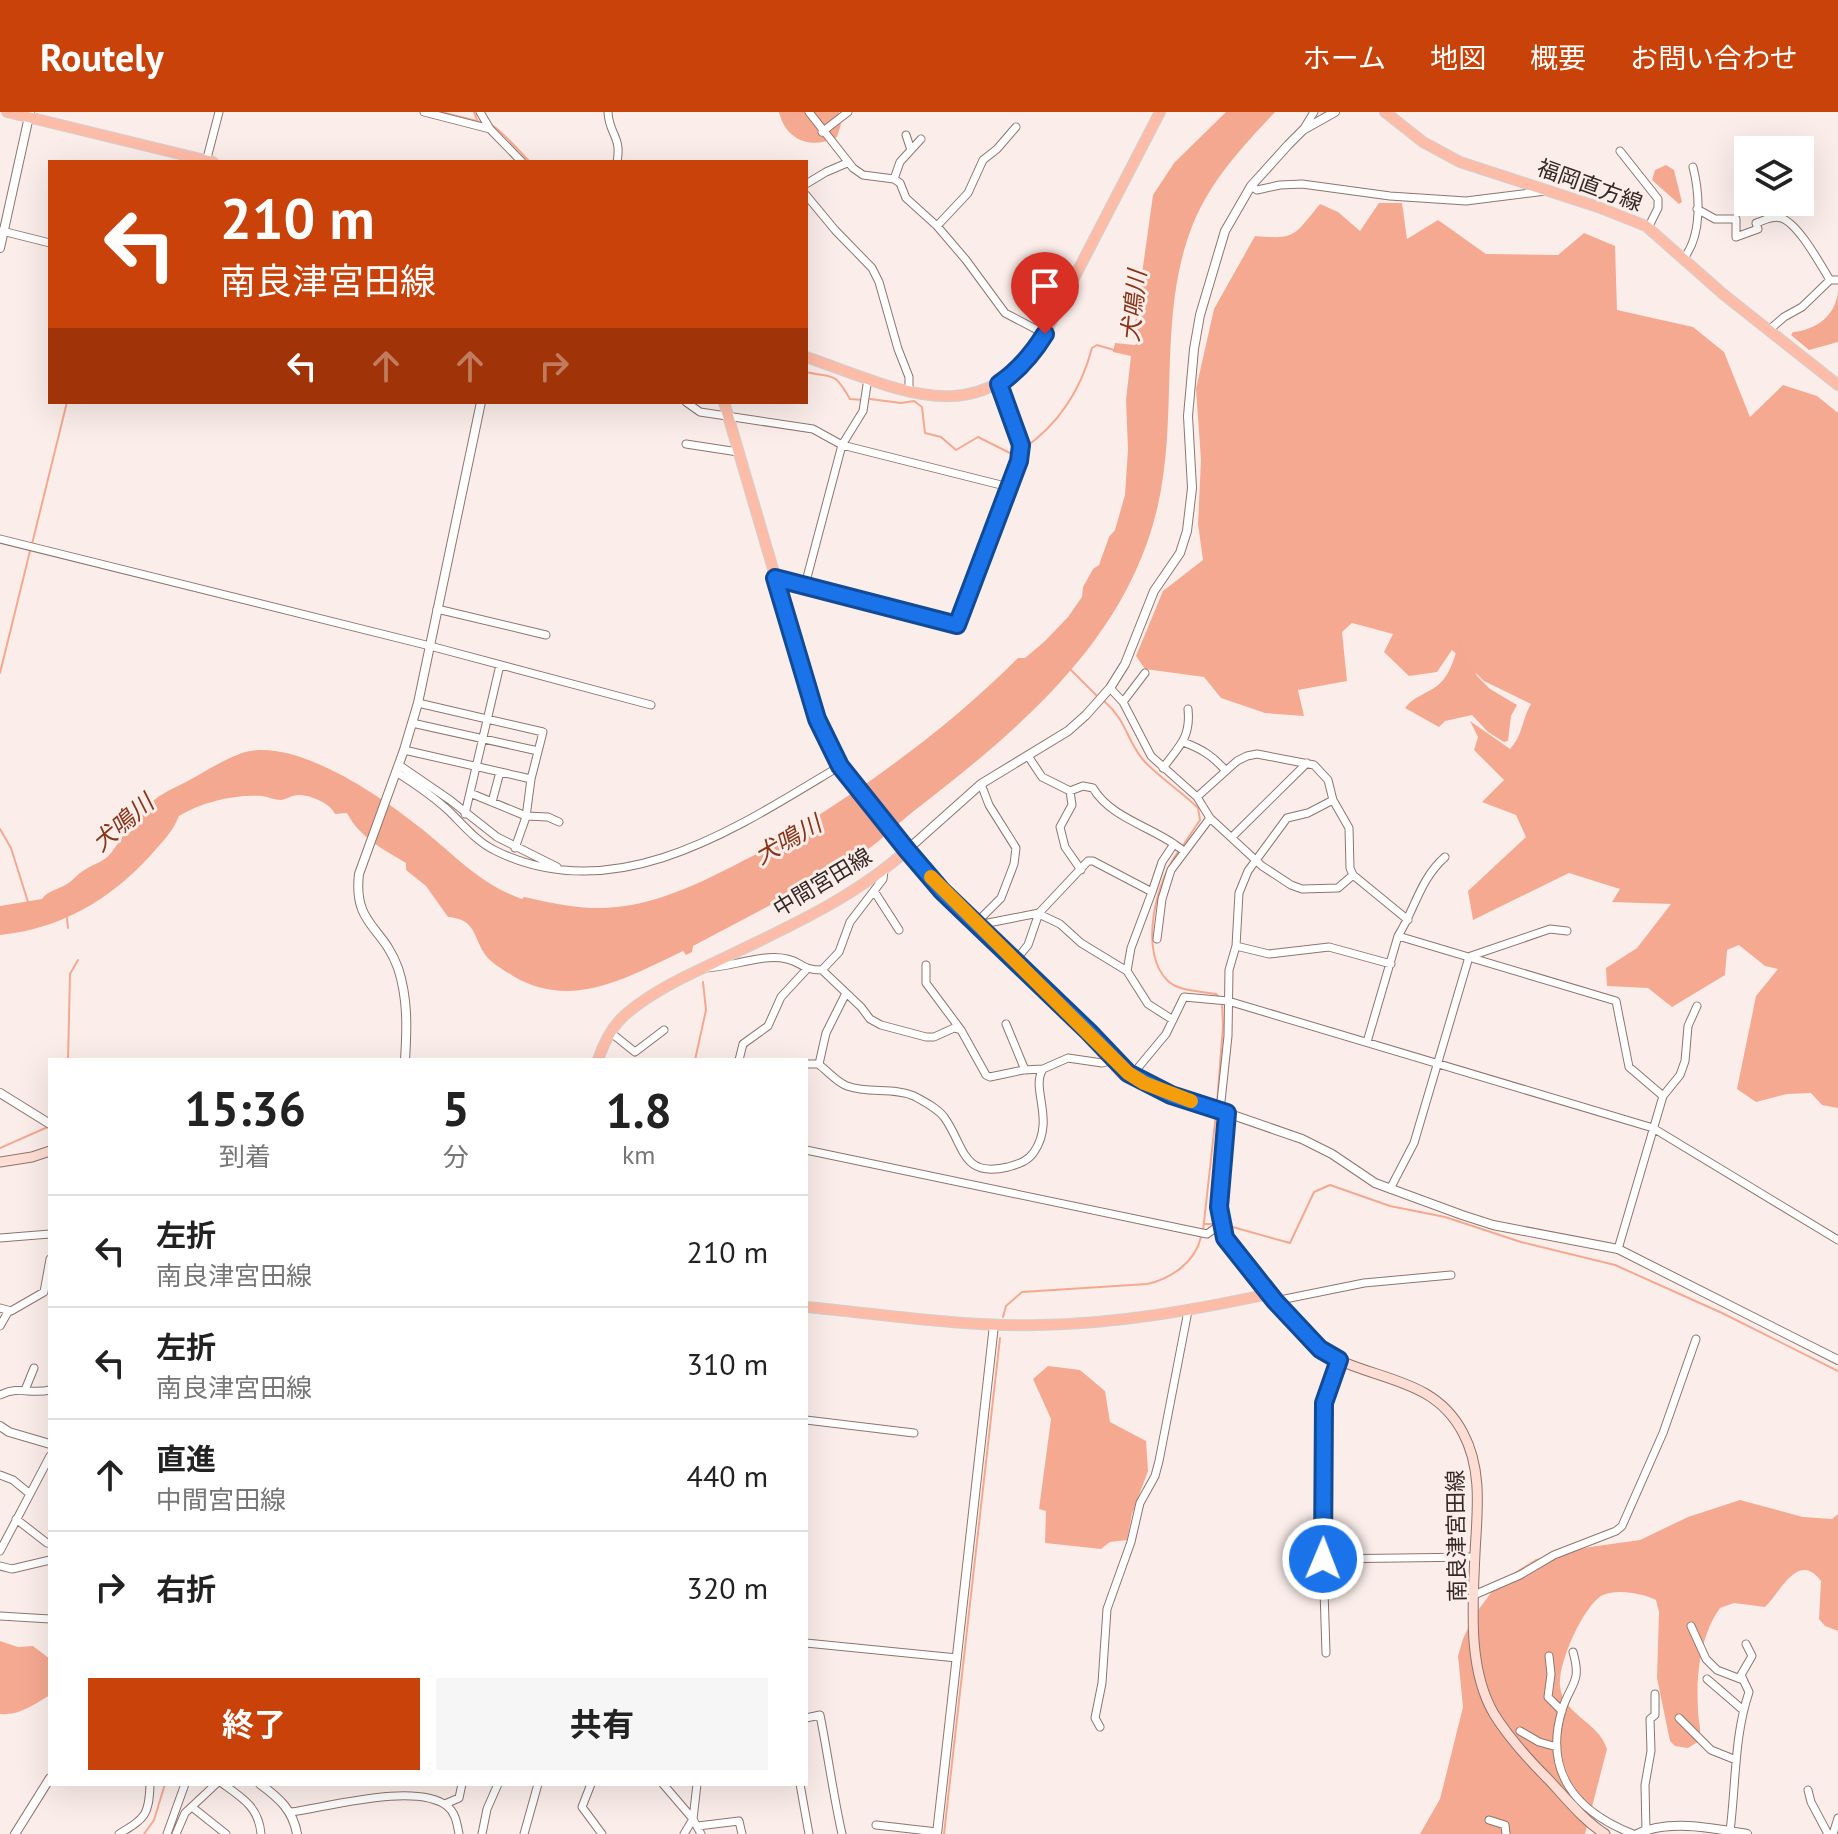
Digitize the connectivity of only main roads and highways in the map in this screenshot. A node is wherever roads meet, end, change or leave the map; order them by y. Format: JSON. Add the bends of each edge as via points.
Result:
{"nodes":[{"id":1,"x":7,"y":112,"type":"edge"},
{"id":2,"x":1160,"y":112,"type":"edge"},
{"id":3,"x":1385,"y":112,"type":"edge"},
{"id":4,"x":30,"y":114,"type":"edge"},
{"id":5,"x":202,"y":160,"type":"edge"},
{"id":6,"x":808,"y":358,"type":"edge"},
{"id":7,"x":1838,"y":385,"type":"edge"},
{"id":8,"x":725,"y":404,"type":"edge"},
{"id":9,"x":905,"y":846,"type":"junction"},
{"id":10,"x":599,"y":1058,"type":"edge"},
{"id":11,"x":48,"y":1152,"type":"edge"},
{"id":12,"x":0,"y":1162,"type":"edge"},
{"id":13,"x":1272,"y":1297,"type":"junction"},
{"id":14,"x":808,"y":1307,"type":"edge"},
{"id":15,"x":1605,"y":1834,"type":"edge"}],
"edges":[{"from":1,"to":4,"type":"main road"},
{"from":2,"to":6,"type":"main road","via":[[1045,334],[1015,373],[976,393],[933,397]]},
{"from":3,"to":7,"type":"main road","name":"福岡直方線","via":[[1443,154],[1648,228]]},
{"from":4,"to":5,"type":"main road"},
{"from":8,"to":9,"type":"main road","name":"中間宮田線","via":[[817,719],[841,768]]},
{"from":9,"to":10,"type":"main road","name":"中間宮田線","via":[[884,870],[840,899],[627,1013],[610,1032]]},
{"from":9,"to":13,"type":"main road","name":"南良津宮田線","via":[[942,891],[1113,1060],[1171,1095],[1224,1112],[1221,1224],[1232,1249]]},
{"from":11,"to":12,"type":"main road"},
{"from":13,"to":14,"type":"main road","via":[[1076,1324],[994,1325]]},
{"from":13,"to":15,"type":"main road","name":"南良津宮田線","via":[[1320,1349],[1429,1394],[1464,1434],[1478,1496],[1474,1595],[1476,1659],[1483,1688],[1511,1740]]}]}
